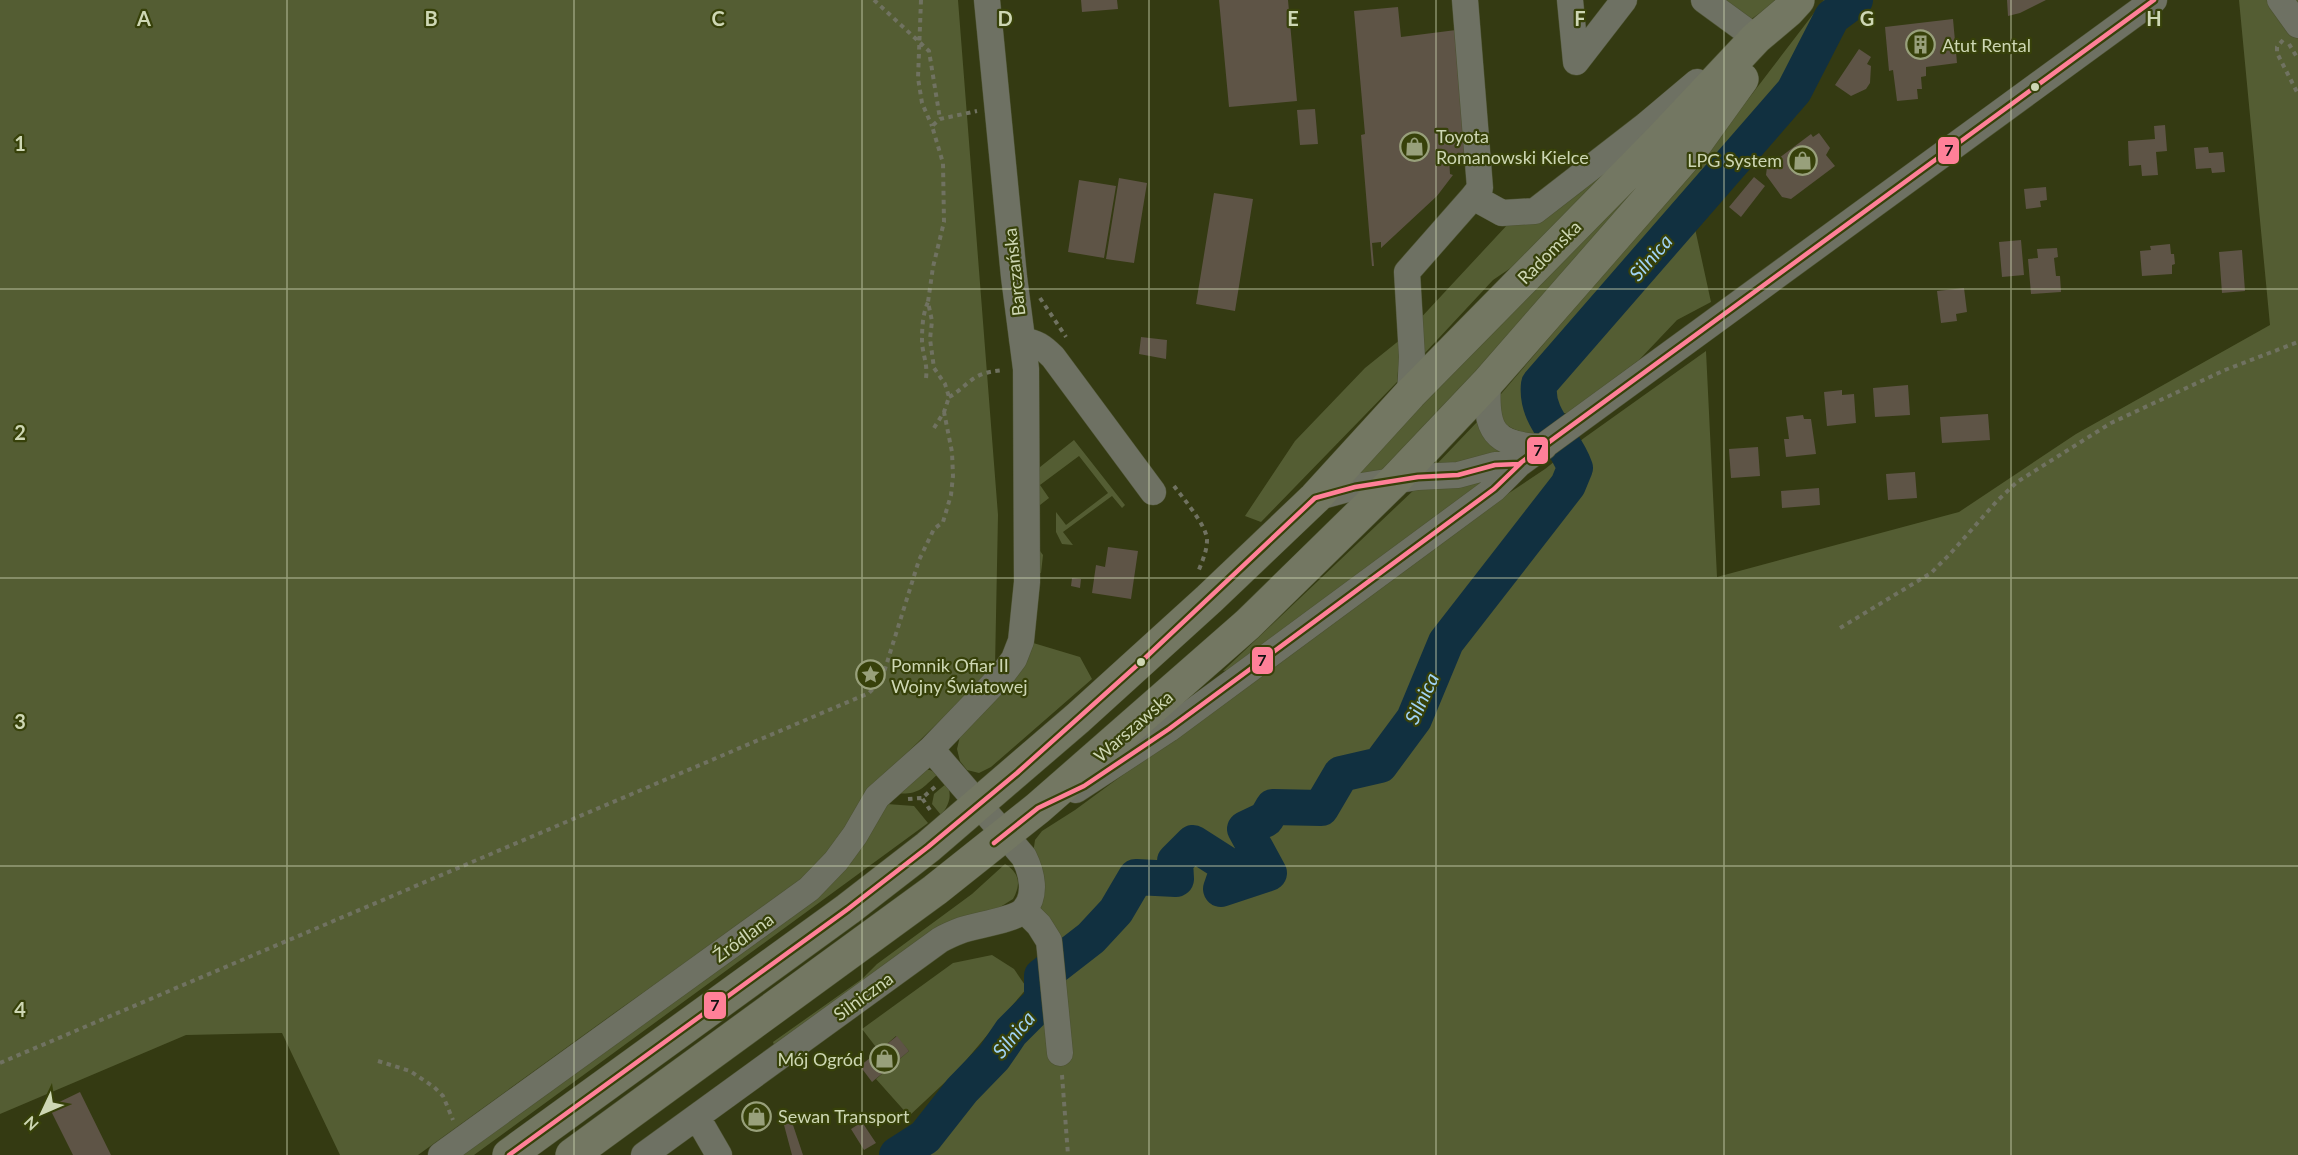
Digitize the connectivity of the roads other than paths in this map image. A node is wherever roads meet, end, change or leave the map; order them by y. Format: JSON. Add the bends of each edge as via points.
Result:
{"nodes":[{"id":1,"x":987,"y":0,"type":"edge"},
{"id":2,"x":1465,"y":0,"type":"edge"},
{"id":3,"x":1570,"y":0,"type":"edge"},
{"id":4,"x":1624,"y":0,"type":"edge"},
{"id":5,"x":2154,"y":0,"type":"edge"},
{"id":6,"x":2280,"y":0,"type":"edge"},
{"id":7,"x":1716,"y":4,"type":"edge"},
{"id":8,"x":1793,"y":6,"type":"edge"},
{"id":9,"x":2292,"y":32,"type":"edge"},
{"id":10,"x":1751,"y":43,"type":"junction"},
{"id":11,"x":1473,"y":197,"type":"junction"},
{"id":12,"x":1022,"y":340,"type":"junction"},
{"id":13,"x":1488,"y":382,"type":"junction"},
{"id":14,"x":1410,"y":394,"type":"junction"},
{"id":15,"x":1544,"y":447,"type":"junction"},
{"id":16,"x":1519,"y":464,"type":"junction"},
{"id":17,"x":1394,"y":481,"type":"junction"},
{"id":18,"x":1153,"y":492,"type":"dead end"},
{"id":19,"x":1315,"y":498,"type":"junction"},
{"id":20,"x":931,"y":749,"type":"junction"},
{"id":21,"x":979,"y":804,"type":"junction"},
{"id":22,"x":1038,"y":808,"type":"junction"},
{"id":23,"x":1005,"y":834,"type":"junction"},
{"id":24,"x":1024,"y":910,"type":"junction"},
{"id":25,"x":1060,"y":1053,"type":"road end"},
{"id":26,"x":697,"y":1117,"type":"junction"},
{"id":27,"x":441,"y":1155,"type":"edge"},
{"id":28,"x":509,"y":1155,"type":"edge"},
{"id":29,"x":572,"y":1155,"type":"edge"},
{"id":30,"x":644,"y":1155,"type":"edge"},
{"id":31,"x":719,"y":1155,"type":"edge"}],
"edges":[{"from":1,"to":12,"type":"street","name":"Barczańska"},
{"from":2,"to":11,"type":"street","via":[[1480,188]]},
{"from":3,"to":4,"type":"street","via":[[1576,62]]},
{"from":5,"to":15,"type":"street","name":"Warszawska"},
{"from":6,"to":9,"type":"street"},
{"from":7,"to":10,"type":"street"},
{"from":8,"to":10,"type":"main road","name":"Radomska"},
{"from":8,"to":13,"type":"main road","name":"Radomska","via":[[1768,48],[1691,150]]},
{"from":10,"to":11,"type":"street","via":[[1716,66],[1536,212],[1502,213]]},
{"from":10,"to":14,"type":"main road","name":"Radomska"},
{"from":11,"to":14,"type":"street","via":[[1407,272]]},
{"from":12,"to":18,"type":"street","name":"Barczańska","via":[[1043,347],[1053,357]]},
{"from":12,"to":20,"type":"street","name":"Źródlana","via":[[1026,369],[1026,582],[1021,641],[1002,675]]},
{"from":13,"to":15,"type":"street","via":[[1486,406],[1496,433],[1522,446]]},
{"from":13,"to":17,"type":"main road","name":"Warszawska"},
{"from":14,"to":19,"type":"main road","name":"Radomska"},
{"from":15,"to":16,"type":"street","name":"Warszawska"},
{"from":16,"to":17,"type":"street","name":"Warszawska"},
{"from":16,"to":22,"type":"street","name":"Warszawska","via":[[1494,489],[1169,729],[1084,786]]},
{"from":17,"to":19,"type":"street","name":"Warszawska"},
{"from":17,"to":22,"type":"main road","name":"Warszawska","via":[[1248,624]]},
{"from":19,"to":21,"type":"main road","name":"Warszawska","via":[[1201,607]]},
{"from":20,"to":21,"type":"street"},
{"from":20,"to":27,"type":"street","name":"Źródlana","via":[[877,797],[849,844],[809,889]]},
{"from":21,"to":23,"type":"street"},
{"from":21,"to":28,"type":"main road","name":"Warszawska","via":[[849,909]]},
{"from":22,"to":23,"type":"main road"},
{"from":23,"to":24,"type":"street","via":[[1028,866],[1033,891]]},
{"from":23,"to":29,"type":"main road","via":[[899,917]]},
{"from":24,"to":25,"type":"street","via":[[1049,941]]},
{"from":24,"to":26,"type":"street","name":"Silniczna","via":[[1011,918],[961,930],[940,940]]},
{"from":26,"to":30,"type":"street","name":"Silniczna"},
{"from":26,"to":31,"type":"street"}]}
